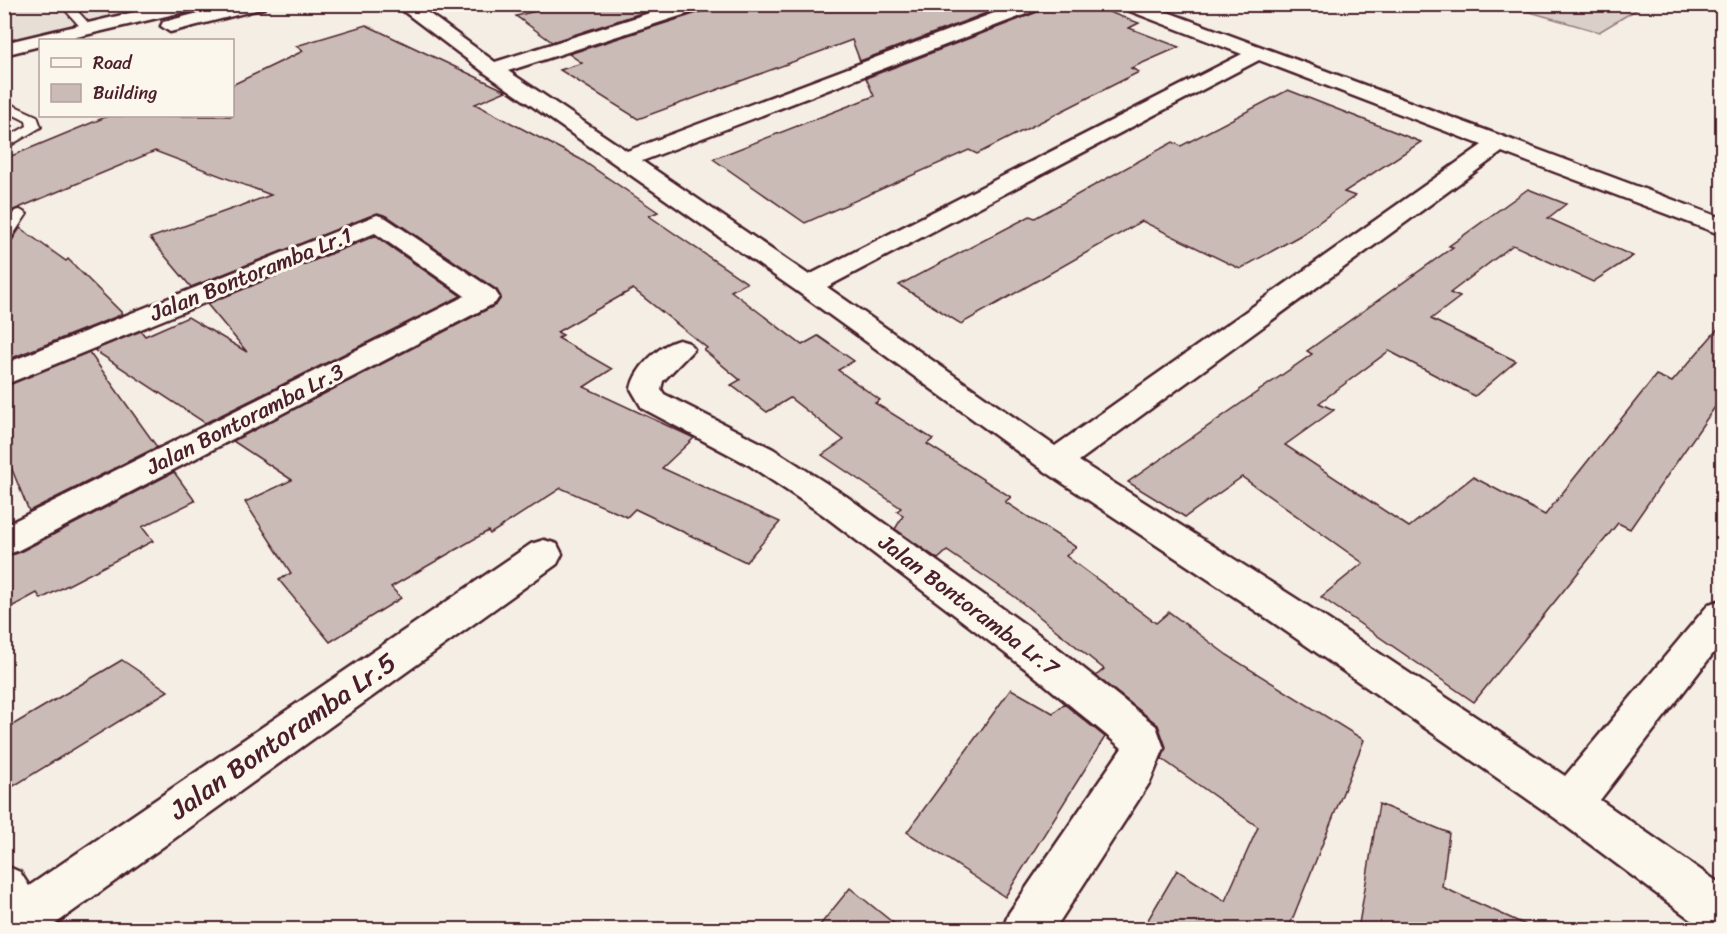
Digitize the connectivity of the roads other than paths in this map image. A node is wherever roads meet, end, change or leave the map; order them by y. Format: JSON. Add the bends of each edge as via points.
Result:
{"nodes":[{"id":1,"x":65,"y":4,"type":"edge"},
{"id":2,"x":194,"y":4,"type":"edge"},
{"id":3,"x":258,"y":4,"type":"edge"},
{"id":4,"x":403,"y":4,"type":"edge"},
{"id":5,"x":699,"y":4,"type":"edge"},
{"id":6,"x":1036,"y":4,"type":"edge"},
{"id":7,"x":1128,"y":4,"type":"edge"},
{"id":8,"x":88,"y":29,"type":"junction"},
{"id":9,"x":46,"y":39,"type":"edge"},
{"id":10,"x":117,"y":39,"type":"edge"},
{"id":11,"x":39,"y":41,"type":"edge"},
{"id":12,"x":4,"y":49,"type":"edge"},
{"id":13,"x":1260,"y":52,"type":"junction"},
{"id":14,"x":39,"y":58,"type":"edge"},
{"id":15,"x":4,"y":67,"type":"edge"},
{"id":16,"x":492,"y":69,"type":"junction"},
{"id":17,"x":4,"y":105,"type":"edge"},
{"id":18,"x":1498,"y":144,"type":"junction"},
{"id":19,"x":4,"y":145,"type":"edge"},
{"id":20,"x":627,"y":159,"type":"junction"},
{"id":21,"x":20,"y":214,"type":"dead end"},
{"id":22,"x":1722,"y":227,"type":"edge"},
{"id":23,"x":4,"y":238,"type":"edge"},
{"id":24,"x":808,"y":286,"type":"junction"},
{"id":25,"x":485,"y":297,"type":"joint"},
{"id":26,"x":679,"y":349,"type":"dead end"},
{"id":27,"x":4,"y":375,"type":"edge"},
{"id":28,"x":1054,"y":462,"type":"junction"},
{"id":29,"x":4,"y":542,"type":"edge"},
{"id":30,"x":544,"y":554,"type":"dead end"},
{"id":31,"x":1722,"y":615,"type":"edge"},
{"id":32,"x":1570,"y":804,"type":"junction"},
{"id":33,"x":18,"y":912,"type":"edge"},
{"id":34,"x":1722,"y":913,"type":"edge"},
{"id":35,"x":1026,"y":930,"type":"edge"}],
"edges":[{"from":1,"to":8,"type":"lane"},
{"from":2,"to":8,"type":"main road"},
{"from":3,"to":10,"type":"main road"},
{"from":4,"to":16,"type":"main road"},
{"from":5,"to":16,"type":"main road"},
{"from":6,"to":20,"type":"main road"},
{"from":7,"to":13,"type":"main road"},
{"from":8,"to":9,"type":"main road"},
{"from":11,"to":12,"type":"main road"},
{"from":13,"to":18,"type":"main road"},
{"from":13,"to":24,"type":"main road"},
{"from":14,"to":15,"type":"main road"},
{"from":16,"to":20,"type":"main road"},
{"from":17,"to":19,"type":"lane","via":[[33,119],[34,127]]},
{"from":18,"to":22,"type":"main road"},
{"from":18,"to":28,"type":"main road"},
{"from":20,"to":24,"type":"main road"},
{"from":21,"to":23,"type":"lane"},
{"from":24,"to":28,"type":"main road"},
{"from":25,"to":27,"type":"main road","name":"Jalan Bontoramba Lr.1","via":[[377,223]]},
{"from":25,"to":29,"type":"main road","name":"Jalan Bontoramba Lr.3"},
{"from":26,"to":35,"type":"main road","name":"Jalan Bontoramba Lr.7","via":[[648,378],[646,389],[653,401],[761,457],[834,505],[1046,661],[1141,739],[1143,748],[1135,768]]},
{"from":28,"to":32,"type":"main road","via":[[1284,610]]},
{"from":30,"to":33,"type":"main road","name":"Jalan Bontoramba Lr.5"},
{"from":31,"to":32,"type":"main road"},
{"from":32,"to":34,"type":"main road"}]}
